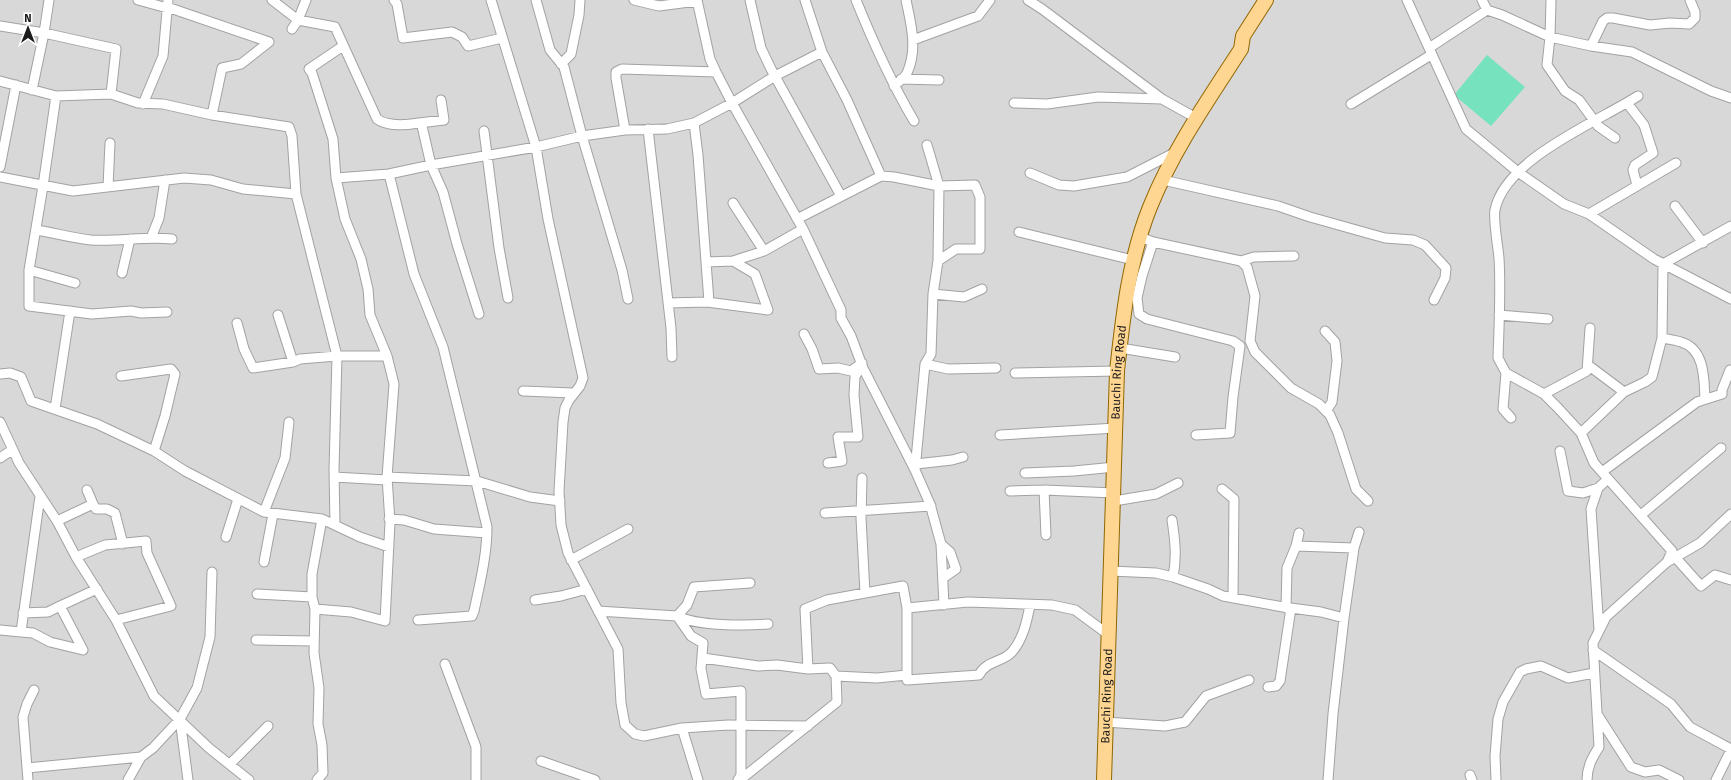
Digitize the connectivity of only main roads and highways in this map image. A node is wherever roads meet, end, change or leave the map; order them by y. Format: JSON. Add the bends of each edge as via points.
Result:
{"nodes":[{"id":1,"x":1266,"y":0,"type":"edge"},
{"id":2,"x":1104,"y":780,"type":"edge"}],
"edges":[{"from":1,"to":2,"type":"main road","name":"Bauchi Ring Road","via":[[1177,152],[1150,208],[1133,260],[1117,371]]}]}
